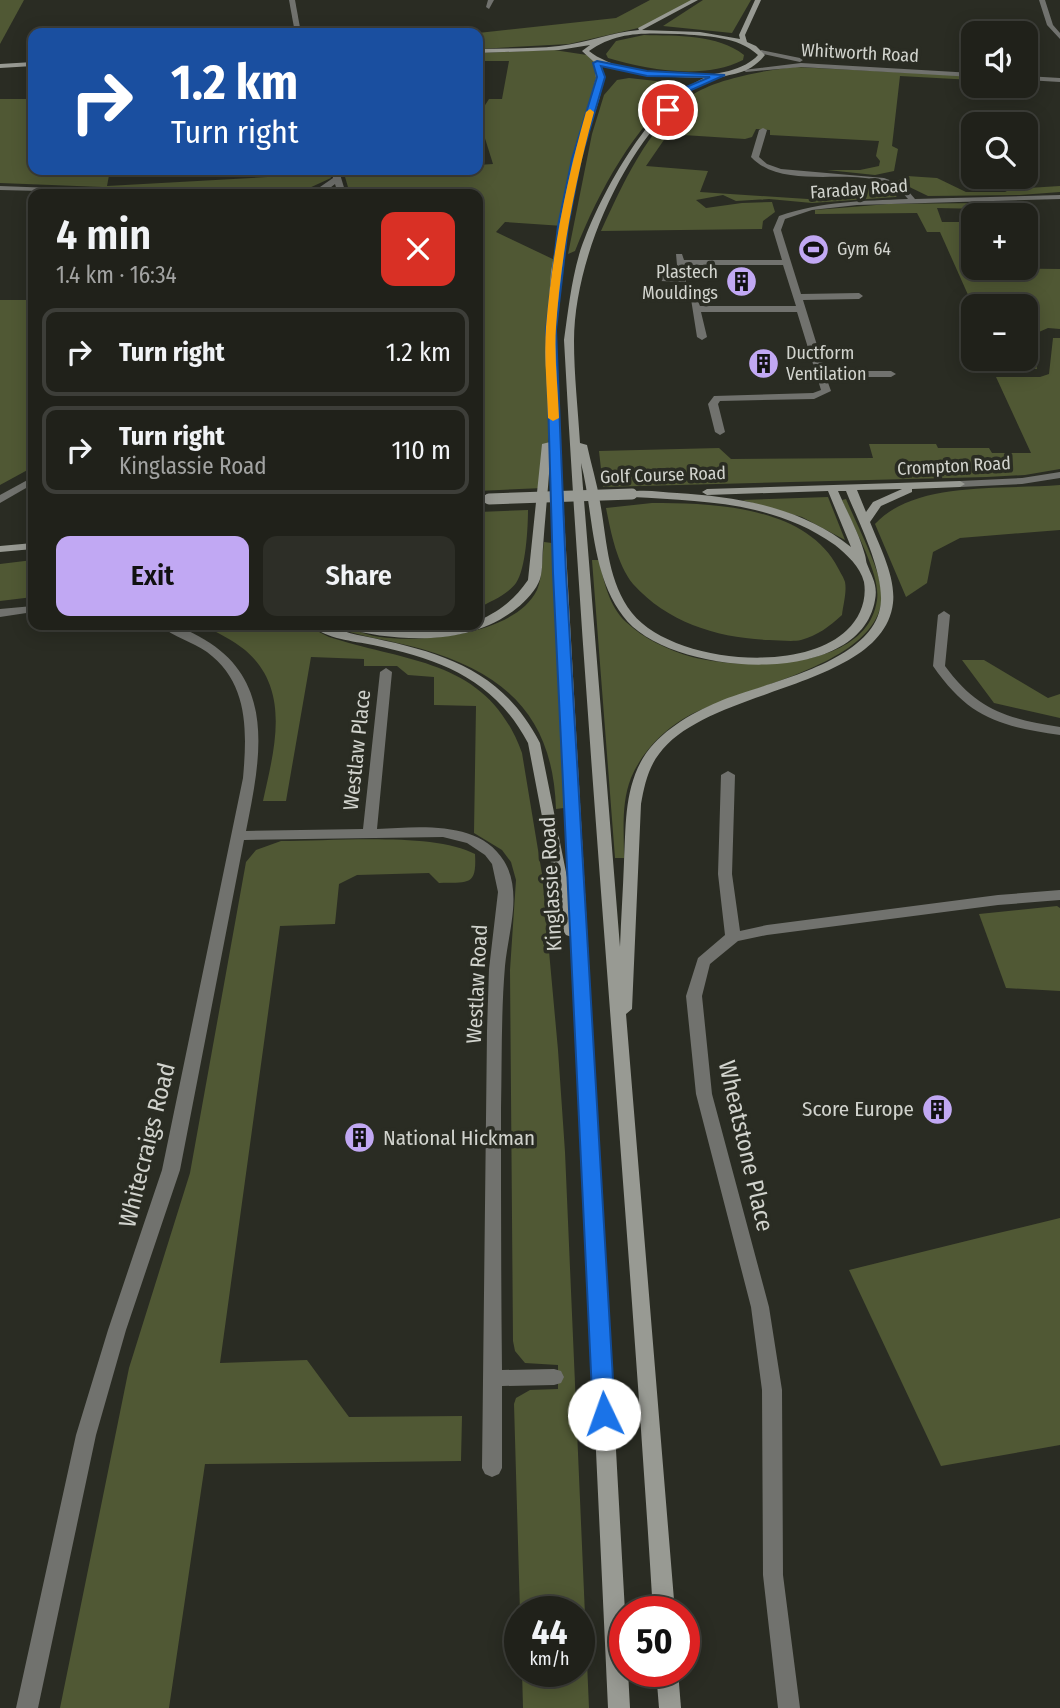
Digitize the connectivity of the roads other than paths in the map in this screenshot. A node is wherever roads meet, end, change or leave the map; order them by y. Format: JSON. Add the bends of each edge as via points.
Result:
{"nodes":[{"id":1,"x":292,"y":0,"type":"edge"},
{"id":2,"x":695,"y":0,"type":"edge"},
{"id":3,"x":758,"y":0,"type":"edge"},
{"id":4,"x":1042,"y":0,"type":"edge"},
{"id":5,"x":297,"y":28,"type":"edge"},
{"id":6,"x":629,"y":33,"type":"junction"},
{"id":7,"x":1060,"y":37,"type":"edge"},
{"id":8,"x":596,"y":41,"type":"junction"},
{"id":9,"x":744,"y":42,"type":"junction"},
{"id":10,"x":542,"y":50,"type":"junction"},
{"id":11,"x":483,"y":51,"type":"edge"},
{"id":12,"x":761,"y":52,"type":"junction"},
{"id":13,"x":587,"y":55,"type":"junction"},
{"id":14,"x":597,"y":63,"type":"junction"},
{"id":15,"x":28,"y":64,"type":"edge"},
{"id":16,"x":0,"y":66,"type":"edge"},
{"id":17,"x":746,"y":70,"type":"junction"},
{"id":18,"x":961,"y":72,"type":"edge"},
{"id":19,"x":961,"y":72,"type":"edge"},
{"id":20,"x":722,"y":75,"type":"junction"},
{"id":21,"x":1038,"y":77,"type":"edge"},
{"id":22,"x":1060,"y":78,"type":"edge"},
{"id":23,"x":763,"y":130,"type":"dead end"},
{"id":24,"x":335,"y":175,"type":"edge"},
{"id":25,"x":0,"y":188,"type":"edge"},
{"id":26,"x":28,"y":189,"type":"edge"},
{"id":27,"x":323,"y":189,"type":"edge"},
{"id":28,"x":1060,"y":197,"type":"edge"},
{"id":29,"x":913,"y":201,"type":"junction"},
{"id":30,"x":787,"y":262,"type":"junction"},
{"id":31,"x":663,"y":279,"type":"dead end"},
{"id":32,"x":798,"y":297,"type":"junction"},
{"id":33,"x":863,"y":307,"type":"dead end"},
{"id":34,"x":802,"y":309,"type":"junction"},
{"id":35,"x":702,"y":337,"type":"dead end"},
{"id":36,"x":886,"y":363,"type":"dead end"},
{"id":37,"x":822,"y":374,"type":"junction"},
{"id":38,"x":891,"y":374,"type":"junction"},
{"id":39,"x":895,"y":385,"type":"dead end"},
{"id":40,"x":552,"y":397,"type":"junction"},
{"id":41,"x":572,"y":402,"type":"junction"},
{"id":42,"x":720,"y":432,"type":"dead end"},
{"id":43,"x":1060,"y":475,"type":"edge"},
{"id":44,"x":28,"y":484,"type":"edge"},
{"id":45,"x":960,"y":484,"type":"joint"},
{"id":46,"x":922,"y":486,"type":"junction"},
{"id":47,"x":850,"y":487,"type":"junction"},
{"id":48,"x":832,"y":488,"type":"junction"},
{"id":49,"x":632,"y":494,"type":"junction"},
{"id":50,"x":483,"y":499,"type":"edge"},
{"id":51,"x":0,"y":500,"type":"edge"},
{"id":52,"x":863,"y":523,"type":"junction"},
{"id":53,"x":28,"y":547,"type":"edge"},
{"id":54,"x":0,"y":550,"type":"edge"},
{"id":55,"x":864,"y":567,"type":"junction"},
{"id":56,"x":28,"y":610,"type":"edge"},
{"id":57,"x":0,"y":613,"type":"edge"},
{"id":58,"x":944,"y":615,"type":"dead end"},
{"id":59,"x":483,"y":623,"type":"edge"},
{"id":60,"x":176,"y":630,"type":"edge"},
{"id":61,"x":329,"y":630,"type":"edge"},
{"id":62,"x":372,"y":630,"type":"edge"},
{"id":63,"x":454,"y":630,"type":"edge"},
{"id":64,"x":386,"y":672,"type":"dead end"},
{"id":65,"x":1060,"y":731,"type":"edge"},
{"id":66,"x":728,"y":775,"type":"dead end"},
{"id":67,"x":370,"y":832,"type":"junction"},
{"id":68,"x":239,"y":836,"type":"junction"},
{"id":69,"x":1060,"y":895,"type":"edge"},
{"id":70,"x":733,"y":937,"type":"junction"},
{"id":71,"x":581,"y":988,"type":"junction"},
{"id":72,"x":621,"y":1069,"type":"junction"},
{"id":73,"x":554,"y":1377,"type":"dead end"},
{"id":74,"x":493,"y":1378,"type":"junction"},
{"id":75,"x":492,"y":1468,"type":"dead end"},
{"id":76,"x":663,"y":1596,"type":"edge"},
{"id":77,"x":668,"y":1687,"type":"edge"},
{"id":78,"x":27,"y":1708,"type":"edge"},
{"id":79,"x":619,"y":1708,"type":"edge"},
{"id":80,"x":670,"y":1708,"type":"edge"},
{"id":81,"x":789,"y":1708,"type":"edge"}],
"edges":[{"from":1,"to":5,"type":"street"},
{"from":2,"to":6,"type":"main road"},
{"from":3,"to":9,"type":"main road","via":[[742,36]]},
{"from":4,"to":7,"type":"street"},
{"from":6,"to":8,"type":"main road"},
{"from":6,"to":9,"type":"main road"},
{"from":8,"to":10,"type":"main road"},
{"from":8,"to":13,"type":"main road","via":[[587,48]]},
{"from":9,"to":12,"type":"main road"},
{"from":10,"to":11,"type":"main road"},
{"from":10,"to":13,"type":"main road"},
{"from":12,"to":17,"type":"main road","via":[[761,60]]},
{"from":12,"to":18,"type":"street","name":"Whitworth Road","via":[[813,62]]},
{"from":13,"to":14,"type":"main road"},
{"from":14,"to":20,"type":"main road","via":[[647,73]]},
{"from":14,"to":40,"type":"main road","name":"Kinglassie Road","via":[[601,77],[577,159],[559,251],[551,330]]},
{"from":15,"to":16,"type":"main road"},
{"from":17,"to":19,"type":"street","name":"Whitworth Road","via":[[801,65]]},
{"from":17,"to":20,"type":"main road"},
{"from":20,"to":41,"type":"main road","via":[[688,89],[668,110],[628,162],[602,210],[584,254],[572,304]]},
{"from":21,"to":22,"type":"street"},
{"from":23,"to":29,"type":"street","via":[[755,156],[764,166],[882,179],[901,187]]},
{"from":24,"to":27,"type":"street"},
{"from":25,"to":26,"type":"street"},
{"from":28,"to":29,"type":"street","name":"Faraday Road"},
{"from":29,"to":30,"type":"street","name":"Faraday Road","via":[[825,206],[787,214],[779,220],[777,230]]},
{"from":30,"to":31,"type":"street","via":[[679,260],[683,280]]},
{"from":30,"to":32,"type":"street","name":"Faraday Road"},
{"from":32,"to":33,"type":"street","via":[[857,292]]},
{"from":32,"to":34,"type":"street","name":"Faraday Road"},
{"from":34,"to":35,"type":"street","via":[[695,305]]},
{"from":34,"to":37,"type":"street","name":"Faraday Road"},
{"from":36,"to":38,"type":"street"},
{"from":37,"to":38,"type":"street"},
{"from":37,"to":42,"type":"street","via":[[827,391],[819,395],[717,398],[713,404]]},
{"from":38,"to":39,"type":"street"},
{"from":40,"to":59,"type":"main road","via":[[534,579],[512,608]]},
{"from":40,"to":71,"type":"main road","name":"Kinglassie Road"},
{"from":41,"to":55,"type":"main road","via":[[609,582],[631,619],[662,642],[738,660],[787,659],[818,652],[847,637],[866,613],[870,589]]},
{"from":41,"to":72,"type":"main road"},
{"from":43,"to":45,"type":"street","name":"Crompton Road"},
{"from":44,"to":51,"type":"street"},
{"from":45,"to":46,"type":"main road","name":"Crompton Road"},
{"from":46,"to":47,"type":"main road","name":"Crompton Road"},
{"from":46,"to":52,"type":"main road","via":[[883,500]]},
{"from":47,"to":48,"type":"main road","name":"Golf Course Road"},
{"from":47,"to":52,"type":"main road"},
{"from":48,"to":49,"type":"main road","name":"Golf Course Road"},
{"from":48,"to":55,"type":"main road"},
{"from":49,"to":50,"type":"main road","name":"Golf Course Road","bridge":true},
{"from":49,"to":55,"type":"main road","via":[[731,502],[787,515],[835,540]]},
{"from":52,"to":72,"type":"main road","via":[[886,587],[887,607],[876,630],[841,660],[727,703],[680,728],[655,751],[639,779]]},
{"from":53,"to":54,"type":"main road"},
{"from":56,"to":57,"type":"street"},
{"from":58,"to":65,"type":"street","via":[[939,666],[955,689],[985,714]]},
{"from":60,"to":68,"type":"street","name":"Whitecraigs Road","via":[[206,645],[228,664],[249,700],[253,747]]},
{"from":61,"to":71,"type":"main road","via":[[445,662],[494,688],[526,724],[534,743]]},
{"from":62,"to":63,"type":"main road","via":[[399,635]]},
{"from":64,"to":67,"type":"street","name":"Westlaw Place"},
{"from":66,"to":70,"type":"street","via":[[725,874]]},
{"from":67,"to":68,"type":"street","name":"Westlaw Road"},
{"from":67,"to":74,"type":"street","name":"Westlaw Road","via":[[464,837],[488,850],[505,876],[496,984]]},
{"from":68,"to":78,"type":"street","name":"Whitecraigs Road","via":[[171,1170],[86,1435]]},
{"from":69,"to":70,"type":"street","name":"Wheatstone Place"},
{"from":70,"to":81,"type":"street","name":"Wheatstone Place","via":[[703,962],[694,996],[704,1094],[760,1307],[771,1378],[774,1574]]},
{"from":71,"to":79,"type":"main road","name":"Kinglassie Road"},
{"from":72,"to":76,"type":"main road"},
{"from":73,"to":74,"type":"street"},
{"from":74,"to":75,"type":"street","name":"Westlaw Road"},
{"from":77,"to":80,"type":"main road"}]}
